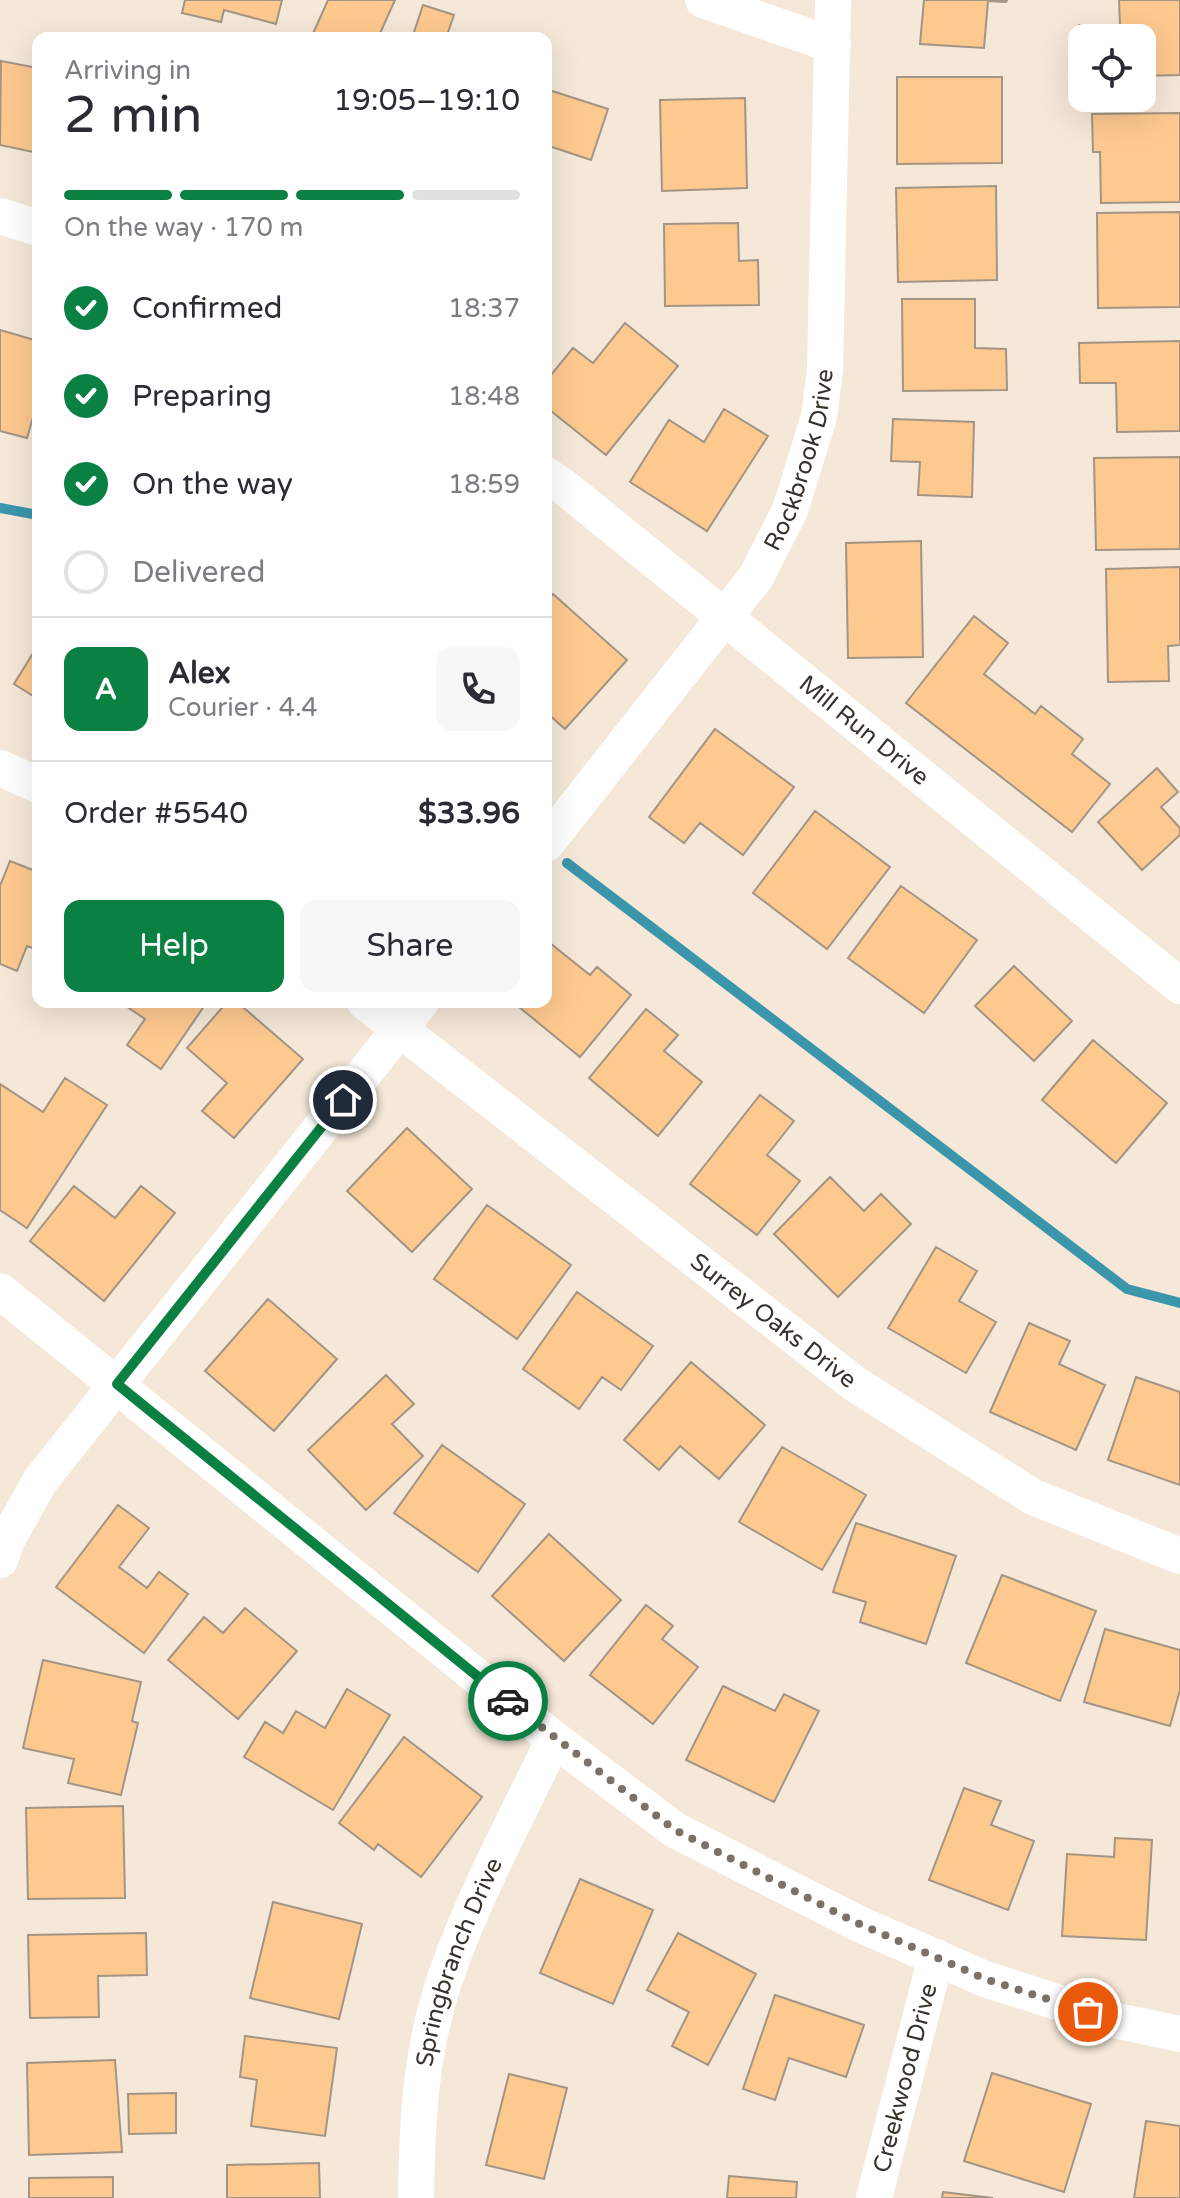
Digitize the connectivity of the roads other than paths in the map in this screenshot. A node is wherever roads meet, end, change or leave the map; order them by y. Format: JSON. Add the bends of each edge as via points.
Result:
{"nodes":[{"id":1,"x":703,"y":0,"type":"edge"},
{"id":2,"x":833,"y":0,"type":"edge"},
{"id":3,"x":833,"y":45,"type":"junction"},
{"id":4,"x":0,"y":216,"type":"edge"},
{"id":5,"x":32,"y":226,"type":"edge"},
{"id":6,"x":552,"y":479,"type":"edge"},
{"id":7,"x":725,"y":617,"type":"junction"},
{"id":8,"x":0,"y":768,"type":"edge"},
{"id":9,"x":32,"y":782,"type":"edge"},
{"id":10,"x":552,"y":836,"type":"edge"},
{"id":11,"x":1180,"y":986,"type":"edge"},
{"id":12,"x":385,"y":1008,"type":"edge"},
{"id":13,"x":411,"y":1016,"type":"edge"},
{"id":14,"x":0,"y":1291,"type":"edge"},
{"id":15,"x":117,"y":1384,"type":"junction"},
{"id":16,"x":1180,"y":1556,"type":"edge"},
{"id":17,"x":0,"y":1560,"type":"edge"},
{"id":18,"x":554,"y":1739,"type":"junction"},
{"id":19,"x":936,"y":1957,"type":"junction"},
{"id":20,"x":1180,"y":2034,"type":"edge"},
{"id":21,"x":416,"y":2198,"type":"edge"},
{"id":22,"x":874,"y":2198,"type":"edge"}],
"edges":[{"from":1,"to":3,"type":"street"},
{"from":2,"to":3,"type":"street","name":"Rockbrook Drive"},
{"from":3,"to":7,"type":"street","name":"Rockbrook Drive","via":[[825,370],[819,417],[790,510],[756,577]]},
{"from":4,"to":5,"type":"street"},
{"from":6,"to":7,"type":"street","name":"Mill Run Drive"},
{"from":7,"to":10,"type":"street","name":"Rockbrook Drive"},
{"from":7,"to":11,"type":"street","name":"Mill Run Drive"},
{"from":8,"to":9,"type":"street"},
{"from":12,"to":13,"type":"street","name":"Surrey Oaks Drive"},
{"from":13,"to":15,"type":"street"},
{"from":13,"to":16,"type":"street","name":"Surrey Oaks Drive","via":[[855,1384],[1033,1497]]},
{"from":14,"to":15,"type":"street"},
{"from":15,"to":17,"type":"street","via":[[40,1481]]},
{"from":15,"to":18,"type":"street"},
{"from":18,"to":19,"type":"street","via":[[675,1830]]},
{"from":18,"to":21,"type":"street","name":"Springbranch Drive","via":[[441,1989],[425,2062]]},
{"from":19,"to":20,"type":"street","via":[[985,1979],[1099,2015]]},
{"from":19,"to":22,"type":"street","name":"Creekwood Drive"}]}
